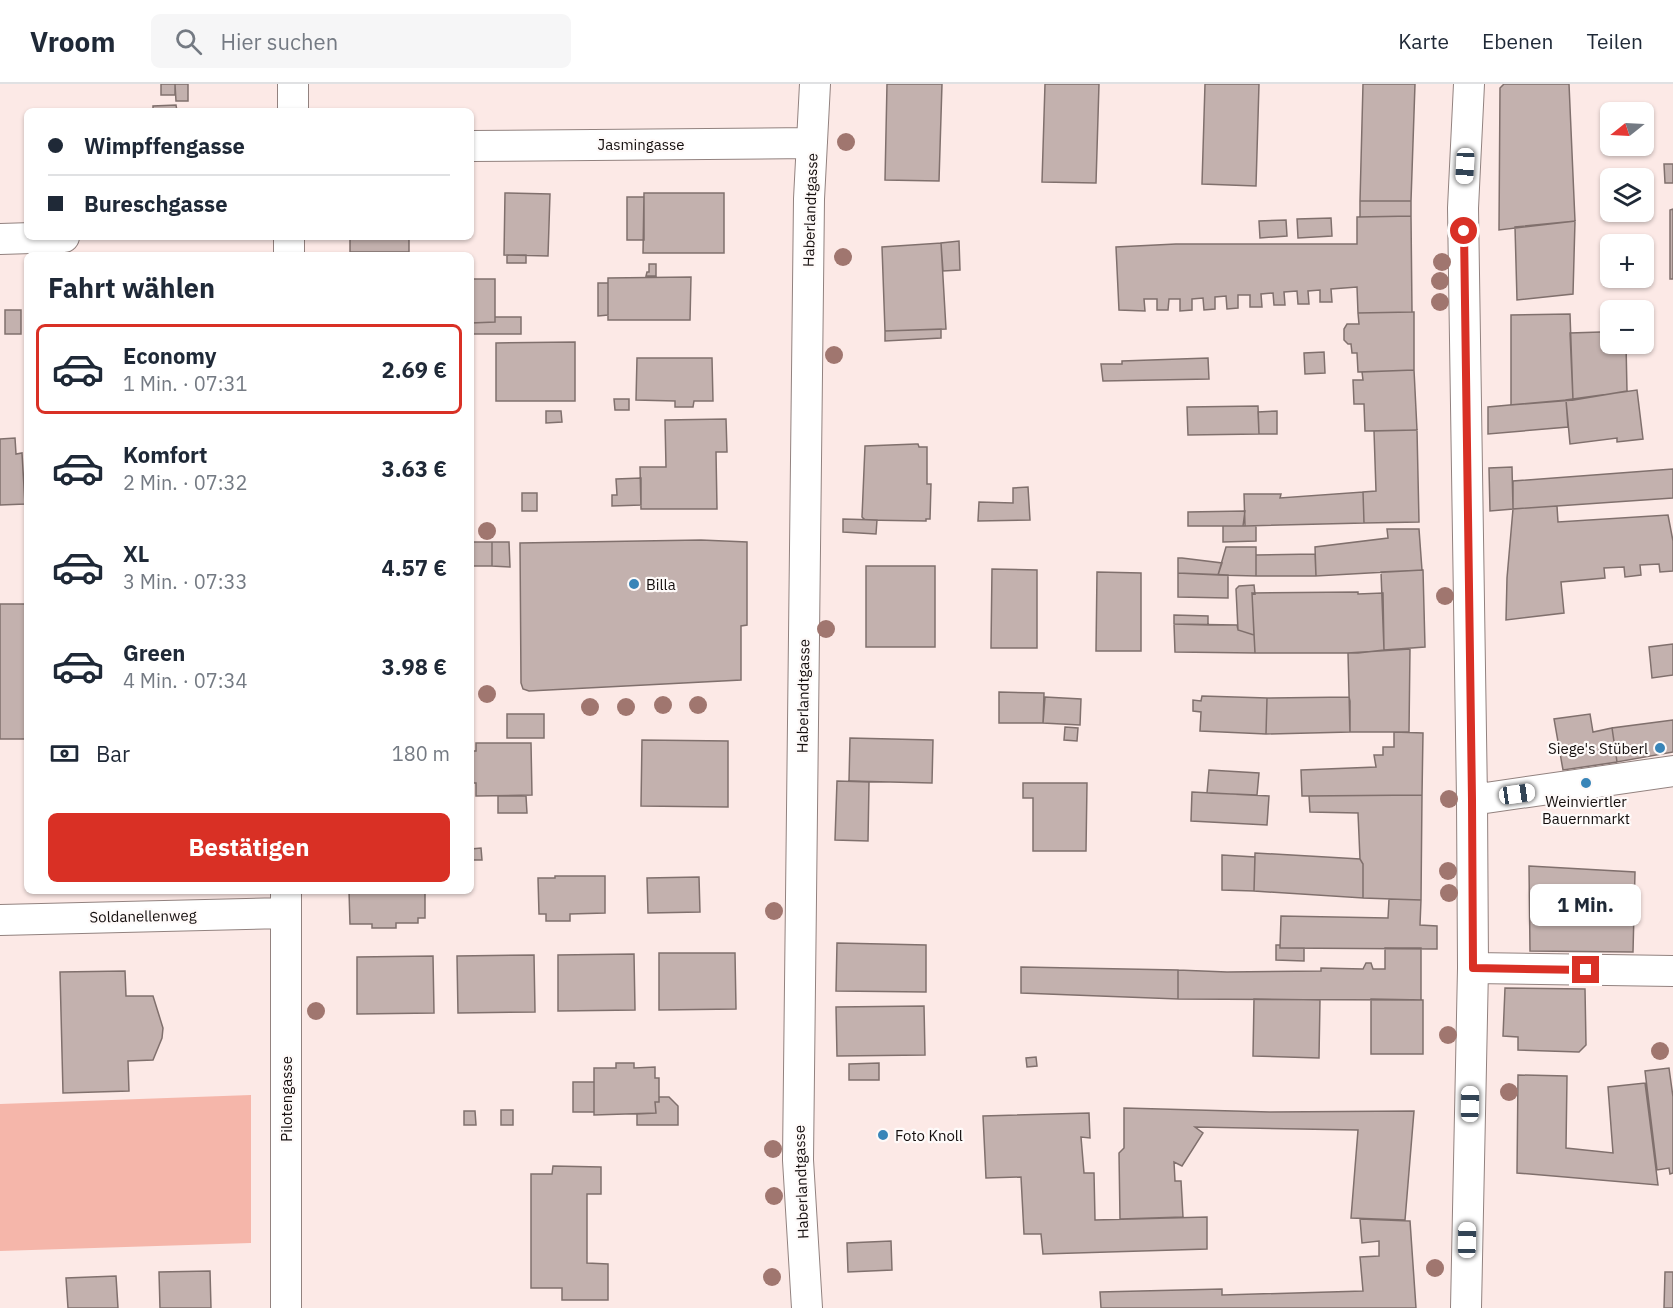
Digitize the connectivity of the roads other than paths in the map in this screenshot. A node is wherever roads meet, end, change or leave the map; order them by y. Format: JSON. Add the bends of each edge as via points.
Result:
{"nodes":[{"id":1,"x":293,"y":84,"type":"edge"},
{"id":2,"x":815,"y":84,"type":"edge"},
{"id":3,"x":1469,"y":84,"type":"edge"},
{"id":4,"x":293,"y":108,"type":"edge"},
{"id":5,"x":812,"y":143,"type":"junction"},
{"id":6,"x":474,"y":146,"type":"edge"},
{"id":7,"x":24,"y":238,"type":"edge"},
{"id":8,"x":0,"y":239,"type":"edge"},
{"id":9,"x":1673,"y":771,"type":"edge"},
{"id":10,"x":1472,"y":800,"type":"junction"},
{"id":11,"x":286,"y":902,"type":"edge"},
{"id":12,"x":0,"y":920,"type":"edge"},
{"id":13,"x":1473,"y":968,"type":"junction"},
{"id":14,"x":1673,"y":970,"type":"edge"},
{"id":15,"x":286,"y":1308,"type":"edge"},
{"id":16,"x":807,"y":1308,"type":"edge"},
{"id":17,"x":1466,"y":1308,"type":"edge"}],
"edges":[{"from":1,"to":4,"type":"street"},
{"from":2,"to":5,"type":"street","name":"Haberlandtgasse"},
{"from":3,"to":10,"type":"street","via":[[1463,207]]},
{"from":5,"to":6,"type":"street","name":"Jasmingasse"},
{"from":5,"to":16,"type":"street","name":"Haberlandtgasse","via":[[798,1160]]},
{"from":7,"to":8,"type":"street"},
{"from":9,"to":10,"type":"street"},
{"from":10,"to":13,"type":"street"},
{"from":11,"to":12,"type":"street","name":"Soldanellenweg"},
{"from":11,"to":15,"type":"street","name":"Pilotengasse"},
{"from":13,"to":14,"type":"street"},
{"from":13,"to":17,"type":"street"}]}
